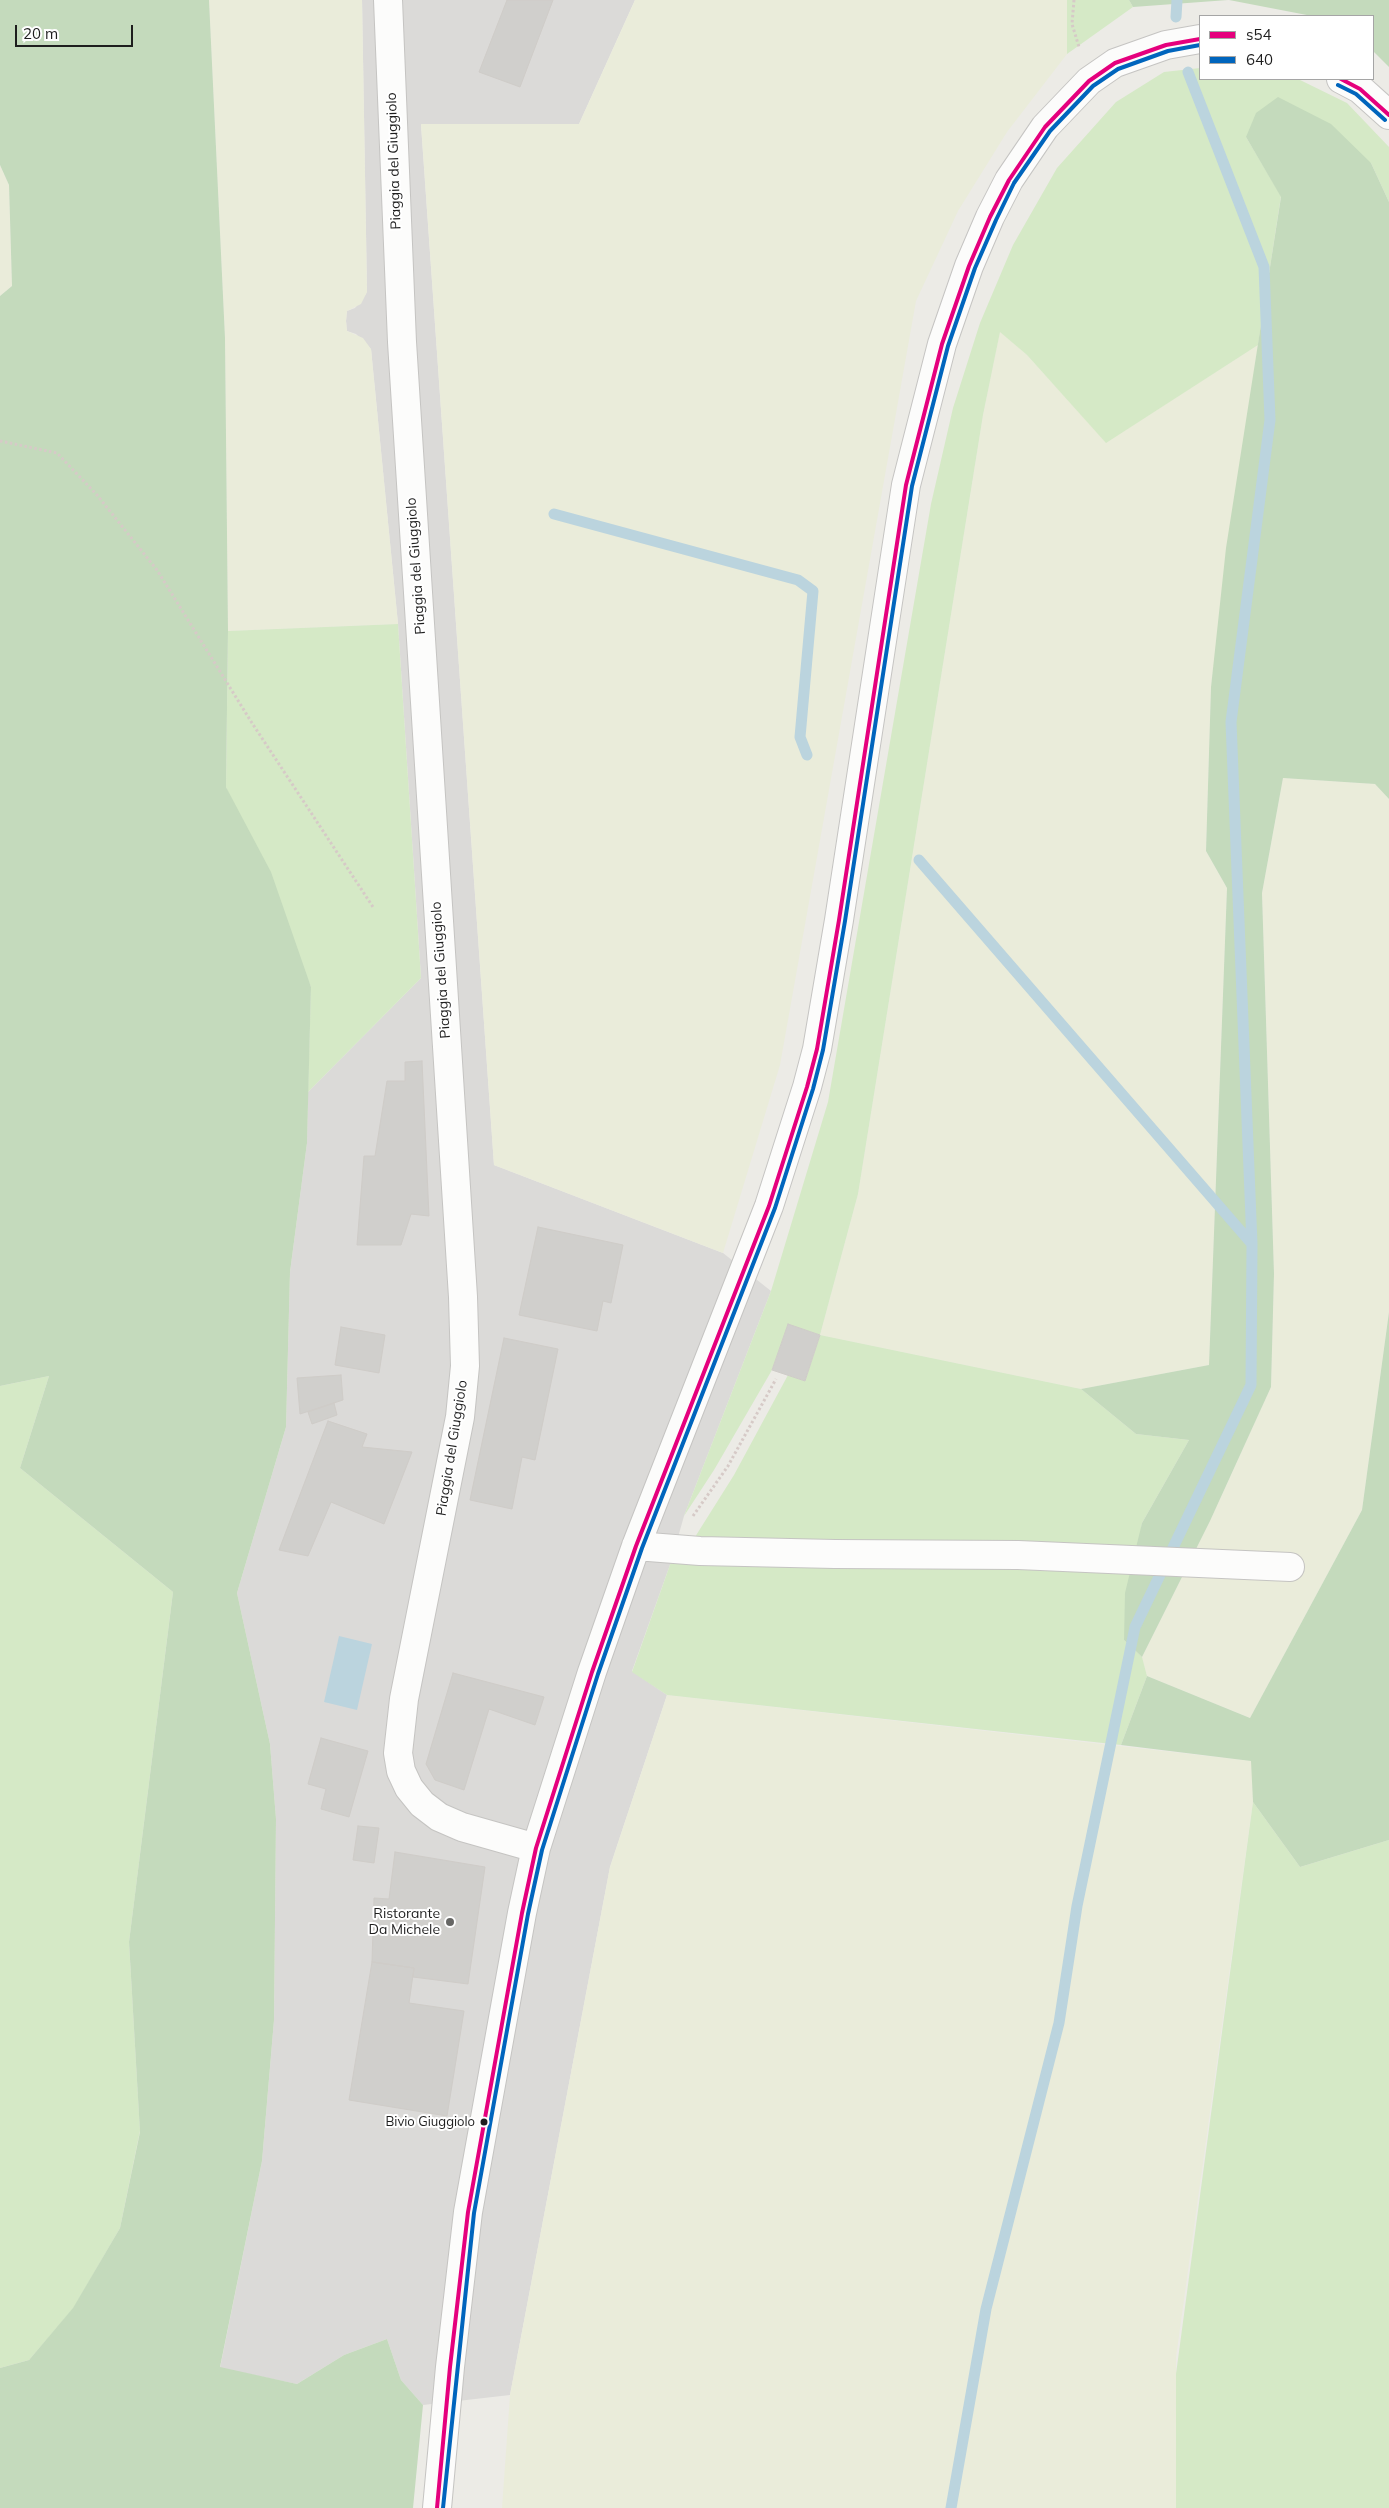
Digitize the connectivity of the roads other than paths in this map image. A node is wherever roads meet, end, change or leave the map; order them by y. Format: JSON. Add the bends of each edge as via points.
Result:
{"nodes":[{"id":1,"x":388,"y":0,"type":"edge"},
{"id":2,"x":1199,"y":39,"type":"edge"},
{"id":3,"x":1343,"y":80,"type":"edge"},
{"id":4,"x":1389,"y":115,"type":"edge"},
{"id":5,"x":636,"y":1546,"type":"junction"},
{"id":6,"x":1290,"y":1567,"type":"dead end"},
{"id":7,"x":536,"y":1848,"type":"junction"},
{"id":8,"x":437,"y":2508,"type":"edge"}],
"edges":[{"from":1,"to":7,"type":"street","name":"Piaggia del Giuggiolo","via":[[402,342],[465,1366],[460,1417],[404,1699],[398,1753],[401,1771],[409,1788],[439,1818]]},
{"from":2,"to":5,"type":"street","via":[[1138,53],[1115,63],[1090,81],[1045,127],[1009,180],[969,266],[942,344],[906,485],[837,929],[807,1087],[769,1206]]},
{"from":3,"to":4,"type":"street"},
{"from":5,"to":6,"type":"street","via":[[700,1551],[1018,1555]]},
{"from":5,"to":7,"type":"street"},
{"from":7,"to":8,"type":"street","via":[[468,2212]]}]}
